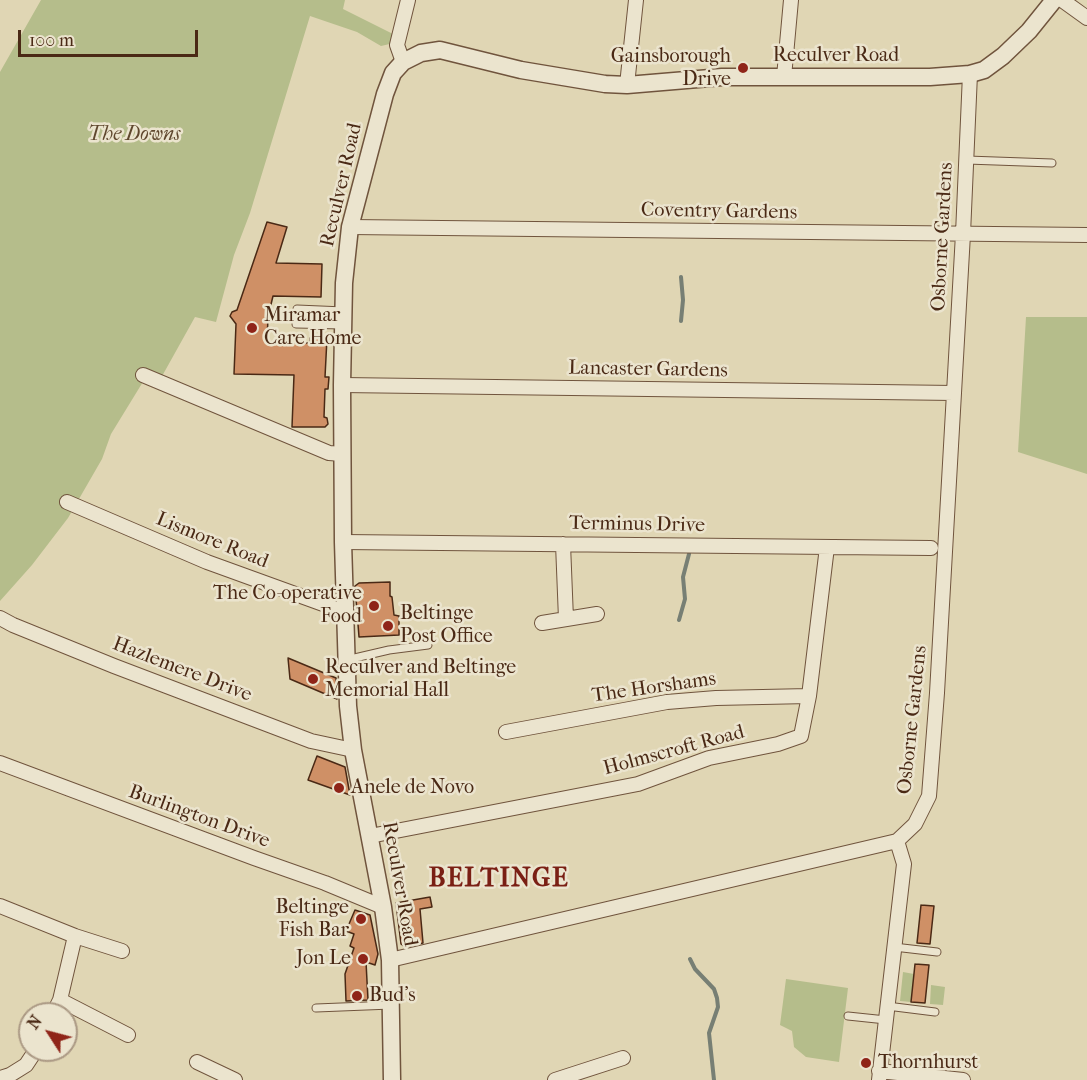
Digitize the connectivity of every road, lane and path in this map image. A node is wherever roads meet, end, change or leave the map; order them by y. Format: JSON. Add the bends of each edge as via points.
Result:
{"nodes":[{"id":1,"x":408,"y":0,"type":"edge"},
{"id":2,"x":636,"y":0,"type":"edge"},
{"id":3,"x":791,"y":0,"type":"edge"},
{"id":4,"x":1054,"y":0,"type":"edge"},
{"id":5,"x":1062,"y":0,"type":"edge"},
{"id":6,"x":1087,"y":18,"type":"edge"},
{"id":7,"x":387,"y":44,"type":"dead end"},
{"id":8,"x":401,"y":56,"type":"junction"},
{"id":9,"x":970,"y":74,"type":"junction"},
{"id":10,"x":784,"y":77,"type":"junction"},
{"id":11,"x":627,"y":85,"type":"junction"},
{"id":12,"x":967,"y":160,"type":"junction"},
{"id":13,"x":1052,"y":163,"type":"dead end"},
{"id":14,"x":350,"y":227,"type":"junction"},
{"id":15,"x":963,"y":234,"type":"junction"},
{"id":16,"x":1087,"y":235,"type":"edge"},
{"id":17,"x":344,"y":318,"type":"junction"},
{"id":18,"x":143,"y":375,"type":"dead end"},
{"id":19,"x":342,"y":385,"type":"junction"},
{"id":20,"x":954,"y":393,"type":"junction"},
{"id":21,"x":342,"y":453,"type":"junction"},
{"id":22,"x":67,"y":502,"type":"dead end"},
{"id":23,"x":343,"y":542,"type":"junction"},
{"id":24,"x":563,"y":544,"type":"junction"},
{"id":25,"x":827,"y":547,"type":"junction"},
{"id":26,"x":931,"y":548,"type":"dead end"},
{"id":27,"x":345,"y":612,"type":"junction"},
{"id":28,"x":597,"y":614,"type":"dead end"},
{"id":29,"x":0,"y":618,"type":"edge"},
{"id":30,"x":566,"y":619,"type":"junction"},
{"id":31,"x":542,"y":623,"type":"dead end"},
{"id":32,"x":428,"y":645,"type":"dead end"},
{"id":33,"x":346,"y":660,"type":"junction"},
{"id":34,"x":809,"y":696,"type":"junction"},
{"id":35,"x":506,"y":732,"type":"dead end"},
{"id":36,"x":353,"y":750,"type":"junction"},
{"id":37,"x":0,"y":763,"type":"edge"},
{"id":38,"x":370,"y":836,"type":"junction"},
{"id":39,"x":897,"y":841,"type":"junction"},
{"id":40,"x":0,"y":906,"type":"edge"},
{"id":41,"x":383,"y":908,"type":"junction"},
{"id":42,"x":75,"y":936,"type":"junction"},
{"id":43,"x":894,"y":947,"type":"junction"},
{"id":44,"x":122,"y":951,"type":"dead end"},
{"id":45,"x":937,"y":952,"type":"dead end"},
{"id":46,"x":390,"y":960,"type":"junction"},
{"id":47,"x":60,"y":1000,"type":"joint"},
{"id":48,"x":391,"y":1005,"type":"junction"},
{"id":49,"x":316,"y":1008,"type":"dead end"},
{"id":50,"x":935,"y":1012,"type":"dead end"},
{"id":51,"x":886,"y":1013,"type":"junction"},
{"id":52,"x":848,"y":1016,"type":"dead end"},
{"id":53,"x":128,"y":1035,"type":"dead end"},
{"id":54,"x":623,"y":1058,"type":"dead end"},
{"id":55,"x":28,"y":1062,"type":"edge"},
{"id":56,"x":197,"y":1062,"type":"dead end"},
{"id":57,"x":879,"y":1076,"type":"edge"},
{"id":58,"x":0,"y":1078,"type":"edge"},
{"id":59,"x":236,"y":1080,"type":"edge"},
{"id":60,"x":392,"y":1080,"type":"edge"},
{"id":61,"x":555,"y":1080,"type":"edge"},
{"id":62,"x":963,"y":1080,"type":"edge"}],
"edges":[{"from":1,"to":8,"type":"street","via":[[398,45]]},
{"from":2,"to":11,"type":"street"},
{"from":3,"to":10,"type":"street"},
{"from":4,"to":9,"type":"street","name":"Reculver Road","via":[[1003,56],[984,70]]},
{"from":5,"to":6,"type":"street"},
{"from":7,"to":8,"type":"street"},
{"from":8,"to":11,"type":"street","name":"Reculver Road","via":[[440,50],[574,80]]},
{"from":8,"to":14,"type":"street","name":"Reculver Road","via":[[385,94]]},
{"from":9,"to":10,"type":"street","name":"Reculver Road"},
{"from":9,"to":12,"type":"street","name":"Osborne Gardens"},
{"from":10,"to":11,"type":"street","name":"Reculver Road","via":[[722,77]]},
{"from":12,"to":13,"type":"lane"},
{"from":12,"to":15,"type":"street","name":"Osborne Gardens"},
{"from":14,"to":15,"type":"street","name":"Coventry Gardens"},
{"from":14,"to":17,"type":"street","name":"Reculver Road"},
{"from":15,"to":16,"type":"street","name":"Coventry Gardens"},
{"from":15,"to":20,"type":"street","name":"Osborne Gardens"},
{"from":17,"to":17,"type":"lane","via":[[296,324],[297,309]]},
{"from":17,"to":19,"type":"street","name":"Reculver Road"},
{"from":18,"to":21,"type":"street","via":[[329,453]]},
{"from":19,"to":20,"type":"street","name":"Lancaster Gardens"},
{"from":19,"to":21,"type":"street","name":"Reculver Road"},
{"from":20,"to":39,"type":"street","name":"Osborne Gardens","via":[[929,796],[915,824]]},
{"from":21,"to":23,"type":"street","name":"Reculver Road"},
{"from":22,"to":27,"type":"street","name":"Lismore Road","via":[[207,562]]},
{"from":23,"to":24,"type":"street","name":"Terminus Drive"},
{"from":23,"to":27,"type":"street","name":"Reculver Road"},
{"from":24,"to":25,"type":"street","name":"Terminus Drive"},
{"from":24,"to":30,"type":"street"},
{"from":25,"to":26,"type":"street","name":"Terminus Drive"},
{"from":25,"to":34,"type":"street","name":"Holmscroft Road"},
{"from":27,"to":33,"type":"street","name":"Reculver Road"},
{"from":28,"to":30,"type":"street"},
{"from":29,"to":36,"type":"street","name":"Hazlemere Drive","via":[[311,741]]},
{"from":30,"to":31,"type":"street"},
{"from":32,"to":33,"type":"lane"},
{"from":33,"to":36,"type":"street","name":"Reculver Road"},
{"from":34,"to":35,"type":"street","name":"The Horshams","via":[[667,702]]},
{"from":34,"to":38,"type":"street","name":"Holmscroft Road","via":[[801,736],[778,744],[709,758],[638,784]]},
{"from":36,"to":38,"type":"street","name":"Reculver Road"},
{"from":37,"to":41,"type":"street","name":"Burlington Drive"},
{"from":38,"to":41,"type":"street","name":"Reculver Road"},
{"from":39,"to":43,"type":"street","via":[[904,864]]},
{"from":39,"to":46,"type":"street"},
{"from":40,"to":42,"type":"street"},
{"from":41,"to":46,"type":"street","name":"Reculver Road"},
{"from":42,"to":44,"type":"street"},
{"from":42,"to":47,"type":"street"},
{"from":43,"to":45,"type":"lane"},
{"from":43,"to":51,"type":"street"},
{"from":46,"to":48,"type":"street","name":"Reculver Road"},
{"from":47,"to":53,"type":"street"},
{"from":48,"to":49,"type":"lane"},
{"from":48,"to":60,"type":"street","name":"Reculver Road"},
{"from":50,"to":51,"type":"lane"},
{"from":51,"to":52,"type":"lane"},
{"from":51,"to":57,"type":"street"},
{"from":54,"to":61,"type":"street"},
{"from":55,"to":58,"type":"street"},
{"from":56,"to":59,"type":"street"},
{"from":57,"to":62,"type":"street"}]}
